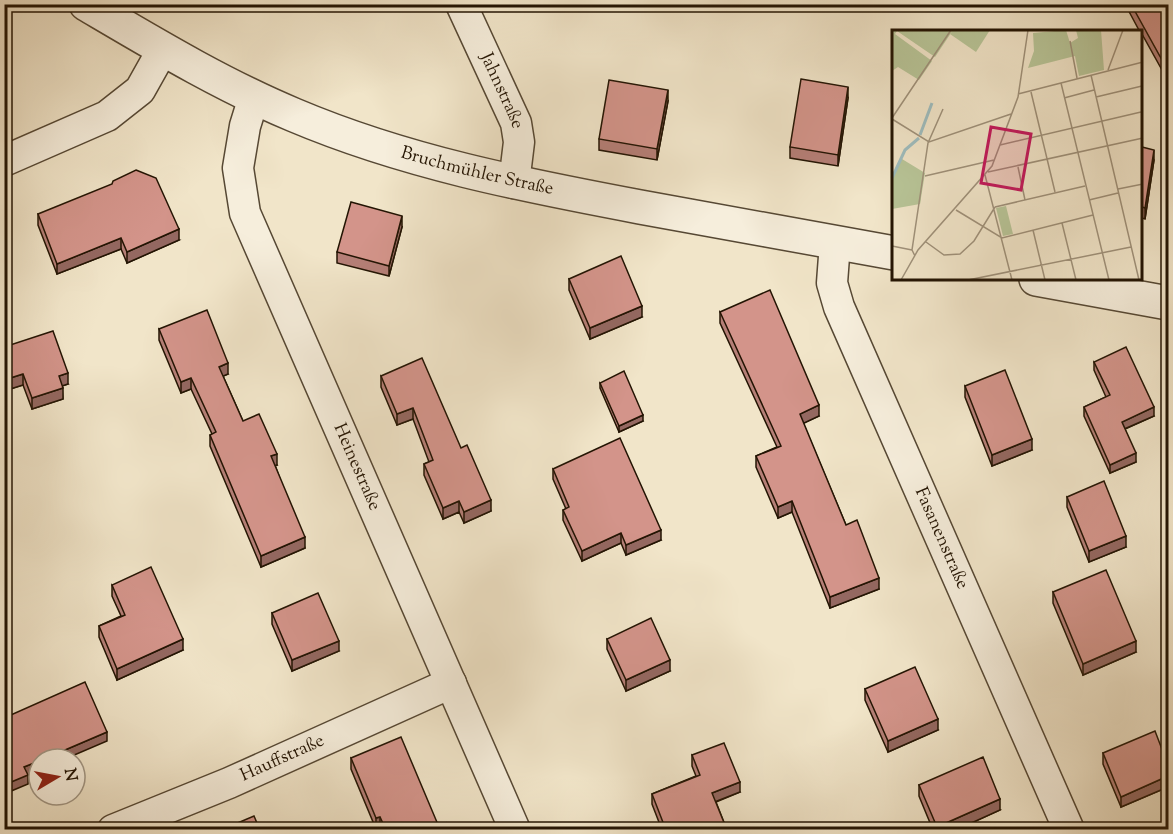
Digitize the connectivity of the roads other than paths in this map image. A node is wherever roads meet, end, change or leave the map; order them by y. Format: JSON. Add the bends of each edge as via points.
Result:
{"nodes":[{"id":1,"x":86,"y":4,"type":"edge"},
{"id":2,"x":461,"y":4,"type":"edge"},
{"id":3,"x":163,"y":50,"type":"junction"},
{"id":4,"x":254,"y":96,"type":"junction"},
{"id":5,"x":4,"y":161,"type":"edge"},
{"id":6,"x":514,"y":183,"type":"junction"},
{"id":7,"x":835,"y":243,"type":"junction"},
{"id":8,"x":892,"y":253,"type":"edge"},
{"id":9,"x":1042,"y":280,"type":"edge"},
{"id":10,"x":1168,"y":303,"type":"edge"},
{"id":11,"x":451,"y":683,"type":"junction"},
{"id":12,"x":113,"y":830,"type":"edge"},
{"id":13,"x":515,"y":830,"type":"edge"},
{"id":14,"x":1069,"y":830,"type":"edge"}],
"edges":[{"from":1,"to":3,"type":"street","name":"Bruchmühler Straße"},
{"from":2,"to":6,"type":"street","name":"Jahnstraße","via":[[516,123],[519,142]]},
{"from":3,"to":4,"type":"street","name":"Bruchmühler Straße"},
{"from":3,"to":5,"type":"street","via":[[140,90],[107,116]]},
{"from":4,"to":6,"type":"street","name":"Bruchmühler Straße","via":[[295,116],[381,147]]},
{"from":4,"to":11,"type":"street","name":"Heinestraße","via":[[238,168],[245,213]]},
{"from":6,"to":7,"type":"street","name":"Bruchmühler Straße"},
{"from":7,"to":8,"type":"street","name":"Bruchmühler Straße"},
{"from":7,"to":14,"type":"street","name":"Fasanenstraße","via":[[832,283],[839,307]]},
{"from":9,"to":10,"type":"street"},
{"from":11,"to":12,"type":"street","name":"Hauffstraße","via":[[229,783]]},
{"from":11,"to":13,"type":"street","name":"Heinestraße"}]}
